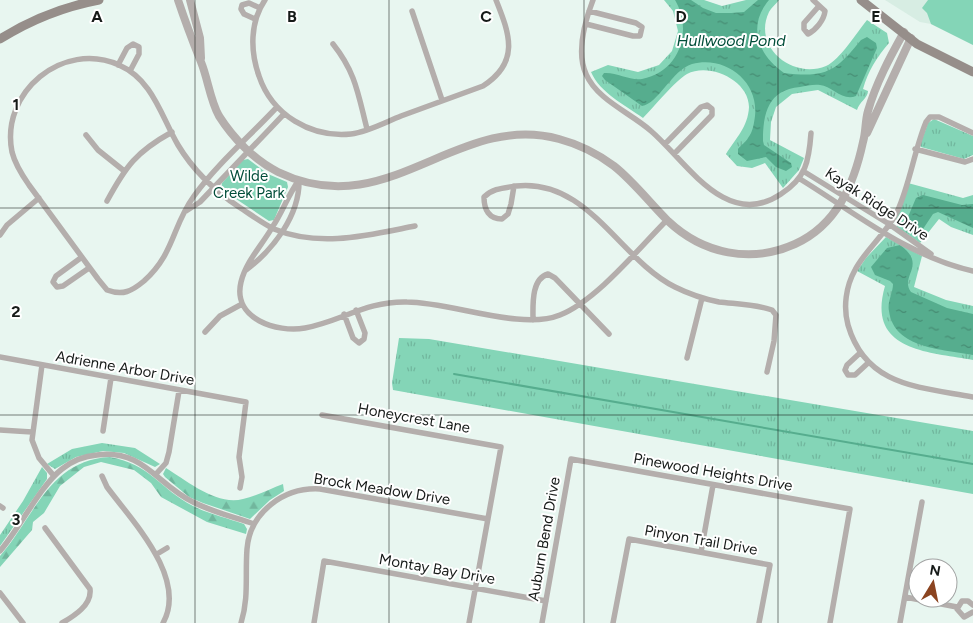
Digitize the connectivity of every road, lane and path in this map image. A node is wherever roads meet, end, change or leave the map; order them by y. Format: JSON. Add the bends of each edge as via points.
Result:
{"nodes":[{"id":1,"x":100,"y":0,"type":"edge"},
{"id":2,"x":178,"y":0,"type":"edge"},
{"id":3,"x":190,"y":0,"type":"edge"},
{"id":4,"x":265,"y":0,"type":"edge"},
{"id":5,"x":496,"y":0,"type":"edge"},
{"id":6,"x":593,"y":0,"type":"edge"},
{"id":7,"x":813,"y":0,"type":"edge"},
{"id":8,"x":861,"y":0,"type":"edge"},
{"id":9,"x":820,"y":6,"type":"junction"},
{"id":10,"x":260,"y":8,"type":"junction"},
{"id":11,"x":412,"y":11,"type":"dead end"},
{"id":12,"x":589,"y":11,"type":"junction"},
{"id":13,"x":256,"y":19,"type":"junction"},
{"id":14,"x":586,"y":24,"type":"junction"},
{"id":15,"x":908,"y":35,"type":"junction"},
{"id":16,"x":0,"y":39,"type":"edge"},
{"id":17,"x":333,"y":44,"type":"dead end"},
{"id":18,"x":202,"y":62,"type":"junction"},
{"id":19,"x":118,"y":65,"type":"junction"},
{"id":20,"x":973,"y":66,"type":"edge"},
{"id":21,"x":130,"y":71,"type":"junction"},
{"id":22,"x":973,"y":72,"type":"edge"},
{"id":23,"x":442,"y":100,"type":"junction"},
{"id":24,"x":277,"y":107,"type":"junction"},
{"id":25,"x":284,"y":114,"type":"junction"},
{"id":26,"x":367,"y":129,"type":"junction"},
{"id":27,"x":172,"y":132,"type":"junction"},
{"id":28,"x":811,"y":133,"type":"dead end"},
{"id":29,"x":973,"y":133,"type":"edge"},
{"id":30,"x":86,"y":135,"type":"dead end"},
{"id":31,"x":665,"y":144,"type":"junction"},
{"id":32,"x":242,"y":145,"type":"junction"},
{"id":33,"x":915,"y":149,"type":"junction"},
{"id":34,"x":249,"y":151,"type":"junction"},
{"id":35,"x":675,"y":153,"type":"junction"},
{"id":36,"x":973,"y":159,"type":"edge"},
{"id":37,"x":123,"y":170,"type":"junction"},
{"id":38,"x":803,"y":171,"type":"junction"},
{"id":39,"x":800,"y":179,"type":"junction"},
{"id":40,"x":299,"y":180,"type":"junction"},
{"id":41,"x":206,"y":181,"type":"junction"},
{"id":42,"x":514,"y":186,"type":"junction"},
{"id":43,"x":213,"y":188,"type":"junction"},
{"id":44,"x":846,"y":196,"type":"junction"},
{"id":45,"x":39,"y":198,"type":"junction"},
{"id":46,"x":107,"y":201,"type":"dead end"},
{"id":47,"x":841,"y":204,"type":"junction"},
{"id":48,"x":186,"y":211,"type":"junction"},
{"id":49,"x":667,"y":220,"type":"junction"},
{"id":50,"x":889,"y":224,"type":"junction"},
{"id":51,"x":415,"y":226,"type":"dead end"},
{"id":52,"x":273,"y":228,"type":"junction"},
{"id":53,"x":281,"y":231,"type":"junction"},
{"id":54,"x":884,"y":232,"type":"junction"},
{"id":55,"x":0,"y":235,"type":"edge"},
{"id":56,"x":632,"y":255,"type":"junction"},
{"id":57,"x":82,"y":257,"type":"junction"},
{"id":58,"x":936,"y":259,"type":"junction"},
{"id":59,"x":89,"y":268,"type":"junction"},
{"id":60,"x":245,"y":271,"type":"junction"},
{"id":61,"x":973,"y":271,"type":"edge"},
{"id":62,"x":702,"y":298,"type":"junction"},
{"id":63,"x":242,"y":304,"type":"junction"},
{"id":64,"x":580,"y":304,"type":"junction"},
{"id":65,"x":356,"y":310,"type":"junction"},
{"id":66,"x":344,"y":314,"type":"junction"},
{"id":67,"x":532,"y":320,"type":"junction"},
{"id":68,"x":205,"y":332,"type":"dead end"},
{"id":69,"x":609,"y":334,"type":"dead end"},
{"id":70,"x":860,"y":353,"type":"junction"},
{"id":71,"x":0,"y":357,"type":"edge"},
{"id":72,"x":687,"y":358,"type":"dead end"},
{"id":73,"x":868,"y":363,"type":"junction"},
{"id":74,"x":42,"y":365,"type":"junction"},
{"id":75,"x":767,"y":372,"type":"dead end"},
{"id":76,"x":111,"y":378,"type":"junction"},
{"id":77,"x":179,"y":390,"type":"junction"},
{"id":78,"x":973,"y":397,"type":"edge"},
{"id":79,"x":322,"y":415,"type":"dead end"},
{"id":80,"x":0,"y":430,"type":"edge"},
{"id":81,"x":103,"y":431,"type":"dead end"},
{"id":82,"x":32,"y":432,"type":"junction"},
{"id":83,"x":571,"y":459,"type":"joint"},
{"id":84,"x":156,"y":474,"type":"junction"},
{"id":85,"x":54,"y":476,"type":"junction"},
{"id":86,"x":102,"y":476,"type":"dead end"},
{"id":87,"x":713,"y":485,"type":"junction"},
{"id":88,"x":240,"y":488,"type":"dead end"},
{"id":89,"x":922,"y":502,"type":"dead end"},
{"id":90,"x":488,"y":519,"type":"junction"},
{"id":91,"x":254,"y":524,"type":"junction"},
{"id":92,"x":45,"y":528,"type":"dead end"},
{"id":93,"x":167,"y":548,"type":"dead end"},
{"id":94,"x":0,"y":551,"type":"edge"},
{"id":95,"x":701,"y":552,"type":"junction"},
{"id":96,"x":157,"y":554,"type":"junction"},
{"id":97,"x":476,"y":589,"type":"junction"},
{"id":98,"x":0,"y":593,"type":"edge"},
{"id":99,"x":905,"y":597,"type":"junction"},
{"id":100,"x":908,"y":598,"type":"edge"},
{"id":101,"x":546,"y":601,"type":"junction"},
{"id":102,"x":973,"y":605,"type":"edge"},
{"id":103,"x":958,"y":606,"type":"edge"},
{"id":104,"x":957,"y":608,"type":"edge"},
{"id":105,"x":973,"y":612,"type":"edge"},
{"id":106,"x":70,"y":621,"type":"edge"},
{"id":107,"x":23,"y":623,"type":"edge"},
{"id":108,"x":62,"y":623,"type":"edge"},
{"id":109,"x":164,"y":623,"type":"edge"},
{"id":110,"x":241,"y":623,"type":"edge"},
{"id":111,"x":314,"y":623,"type":"edge"},
{"id":112,"x":469,"y":623,"type":"edge"},
{"id":113,"x":542,"y":623,"type":"edge"},
{"id":114,"x":614,"y":623,"type":"edge"},
{"id":115,"x":760,"y":623,"type":"edge"},
{"id":116,"x":830,"y":623,"type":"edge"},
{"id":117,"x":900,"y":623,"type":"edge"}],
"edges":[{"from":1,"to":16,"type":"main road","via":[[50,12]]},
{"from":2,"to":18,"type":"street"},
{"from":3,"to":18,"type":"street","via":[[200,38]]},
{"from":4,"to":10,"type":"street"},
{"from":5,"to":23,"type":"street","via":[[509,36],[506,65],[497,77],[483,86]]},
{"from":6,"to":12,"type":"street"},
{"from":7,"to":9,"type":"street"},
{"from":8,"to":15,"type":"main road"},
{"from":9,"to":9,"type":"street","via":[[825,11],[824,17],[808,34],[804,24]]},
{"from":10,"to":13,"type":"street"},
{"from":10,"to":13,"type":"street","via":[[249,3],[242,5],[244,14]]},
{"from":11,"to":23,"type":"street"},
{"from":12,"to":14,"type":"street"},
{"from":12,"to":14,"type":"street","via":[[636,23],[642,27],[640,36]]},
{"from":13,"to":24,"type":"street","via":[[252,48],[257,71]]},
{"from":14,"to":31,"type":"street","via":[[582,49],[586,75],[605,96]]},
{"from":15,"to":20,"type":"main road"},
{"from":15,"to":22,"type":"main road","via":[[917,44]]},
{"from":15,"to":44,"type":"street","via":[[864,139]]},
{"from":17,"to":26,"type":"street","via":[[354,75]]},
{"from":18,"to":32,"type":"street","via":[[218,115]]},
{"from":19,"to":21,"type":"street"},
{"from":19,"to":21,"type":"street","via":[[133,44],[140,54]]},
{"from":19,"to":45,"type":"street","via":[[101,59],[68,61],[45,71],[26,88],[14,113],[10,132],[12,152],[18,170]]},
{"from":21,"to":27,"type":"street","via":[[152,93]]},
{"from":23,"to":26,"type":"street"},
{"from":24,"to":25,"type":"street"},
{"from":24,"to":32,"type":"street"},
{"from":25,"to":26,"type":"street","via":[[307,128],[322,132],[352,134]]},
{"from":25,"to":34,"type":"street"},
{"from":27,"to":37,"type":"street","via":[[148,146]]},
{"from":27,"to":41,"type":"street","via":[[188,160]]},
{"from":28,"to":38,"type":"street","via":[[810,150]]},
{"from":29,"to":33,"type":"street","via":[[939,117],[930,117]]},
{"from":30,"to":37,"type":"street","via":[[98,150]]},
{"from":31,"to":35,"type":"street"},
{"from":31,"to":35,"type":"street","via":[[701,107],[708,105],[712,108],[712,115]]},
{"from":32,"to":34,"type":"street"},
{"from":32,"to":41,"type":"street"},
{"from":33,"to":36,"type":"street","via":[[965,162]]},
{"from":33,"to":50,"type":"street","via":[[903,196]]},
{"from":34,"to":40,"type":"street","via":[[276,171]]},
{"from":34,"to":43,"type":"street"},
{"from":35,"to":39,"type":"street","via":[[705,187],[732,202],[765,202]]},
{"from":37,"to":46,"type":"street"},
{"from":38,"to":39,"type":"street"},
{"from":38,"to":44,"type":"street","name":"Kayak Ridge Drive"},
{"from":39,"to":47,"type":"street","name":"Kayak Ridge Drive"},
{"from":40,"to":49,"type":"street","via":[[330,187],[361,186],[387,179],[481,140],[533,135],[558,138],[615,167]]},
{"from":40,"to":52,"type":"street"},
{"from":40,"to":53,"type":"street","via":[[299,193],[292,215]]},
{"from":41,"to":43,"type":"street"},
{"from":41,"to":48,"type":"street"},
{"from":42,"to":42,"type":"street","via":[[508,214],[502,219],[494,219],[484,197],[499,188]]},
{"from":42,"to":56,"type":"street","via":[[538,186],[570,198],[589,211]]},
{"from":43,"to":48,"type":"street"},
{"from":43,"to":52,"type":"street"},
{"from":44,"to":47,"type":"street"},
{"from":44,"to":50,"type":"street","name":"Kayak Ridge Drive"},
{"from":45,"to":55,"type":"street"},
{"from":45,"to":57,"type":"street"},
{"from":47,"to":49,"type":"street","via":[[818,230],[796,244],[749,256],[722,252],[696,242]]},
{"from":47,"to":54,"type":"street","name":"Kayak Ridge Drive"},
{"from":48,"to":59,"type":"street","via":[[166,257],[133,290],[115,294],[107,290]]},
{"from":49,"to":56,"type":"street"},
{"from":50,"to":54,"type":"street"},
{"from":50,"to":58,"type":"street","name":"Kayak Ridge Drive"},
{"from":51,"to":53,"type":"street","via":[[367,236],[323,240]]},
{"from":52,"to":53,"type":"street"},
{"from":52,"to":60,"type":"street"},
{"from":53,"to":60,"type":"street","via":[[259,260]]},
{"from":54,"to":58,"type":"street","name":"Kayak Ridge Drive"},
{"from":54,"to":70,"type":"street","via":[[864,257],[848,286],[847,321]]},
{"from":56,"to":62,"type":"street","via":[[660,278]]},
{"from":56,"to":64,"type":"street"},
{"from":57,"to":59,"type":"street"},
{"from":57,"to":59,"type":"street","via":[[56,276],[53,282],[57,287],[63,286]]},
{"from":58,"to":61,"type":"street","name":"Kayak Ridge Drive"},
{"from":60,"to":63,"type":"street","via":[[240,291]]},
{"from":62,"to":72,"type":"street"},
{"from":62,"to":75,"type":"street","via":[[772,310],[776,316],[774,341]]},
{"from":63,"to":66,"type":"street","via":[[263,324],[292,329],[306,328]]},
{"from":63,"to":68,"type":"street","via":[[220,316]]},
{"from":64,"to":67,"type":"street","via":[[558,316]]},
{"from":64,"to":67,"type":"street","via":[[555,278],[548,274],[541,276],[537,282]]},
{"from":64,"to":69,"type":"street"},
{"from":65,"to":66,"type":"street"},
{"from":65,"to":66,"type":"street","via":[[365,333],[359,343],[353,338]]},
{"from":65,"to":67,"type":"street","via":[[391,302],[421,302]]},
{"from":70,"to":73,"type":"street"},
{"from":70,"to":73,"type":"street","via":[[847,364],[845,370],[848,375],[855,375]]},
{"from":71,"to":74,"type":"street","name":"Adrienne Arbor Drive"},
{"from":73,"to":78,"type":"street","via":[[907,385]]},
{"from":74,"to":76,"type":"street","name":"Adrienne Arbor Drive"},
{"from":74,"to":82,"type":"street"},
{"from":76,"to":77,"type":"street","name":"Adrienne Arbor Drive"},
{"from":76,"to":81,"type":"street"},
{"from":77,"to":84,"type":"street","via":[[166,463]]},
{"from":77,"to":88,"type":"street","name":"Adrienne Arbor Drive","via":[[246,402],[239,457]]},
{"from":79,"to":90,"type":"street","name":"Honeycrest Lane","via":[[501,447]]},
{"from":80,"to":82,"type":"street"},
{"from":82,"to":85,"type":"street","via":[[35,450]]},
{"from":83,"to":87,"type":"street","name":"Pinewood Heights Drive"},
{"from":83,"to":101,"type":"street","name":"Auburn Bend Drive"},
{"from":84,"to":85,"type":"street","via":[[129,457],[104,454],[76,460]]},
{"from":84,"to":91,"type":"street","via":[[192,502]]},
{"from":85,"to":94,"type":"street"},
{"from":86,"to":96,"type":"street"},
{"from":87,"to":95,"type":"street"},
{"from":87,"to":116,"type":"street","name":"Pinewood Heights Drive","via":[[850,509]]},
{"from":89,"to":99,"type":"street"},
{"from":90,"to":91,"type":"street","name":"Brock Meadow Drive","via":[[311,488],[277,499]]},
{"from":90,"to":97,"type":"street"},
{"from":91,"to":110,"type":"street","via":[[247,550],[247,588]]},
{"from":92,"to":106,"type":"street","via":[[90,589],[89,600]]},
{"from":93,"to":96,"type":"street"},
{"from":95,"to":114,"type":"street","name":"Pinyon Trail Drive","via":[[628,539]]},
{"from":95,"to":115,"type":"street","name":"Pinyon Trail Drive","via":[[770,565]]},
{"from":96,"to":109,"type":"street","via":[[168,583],[169,601]]},
{"from":97,"to":101,"type":"street","name":"Montay Bay Drive"},
{"from":97,"to":111,"type":"street","name":"Montay Bay Drive","via":[[324,561]]},
{"from":97,"to":112,"type":"street"},
{"from":98,"to":107,"type":"street"},
{"from":99,"to":100,"type":"street"},
{"from":99,"to":117,"type":"street"},
{"from":101,"to":113,"type":"street","name":"Auburn Bend Drive"},
{"from":102,"to":103,"type":"street","via":[[965,600]]},
{"from":104,"to":105,"type":"street","via":[[964,617]]},
{"from":106,"to":108,"type":"street"}]}
